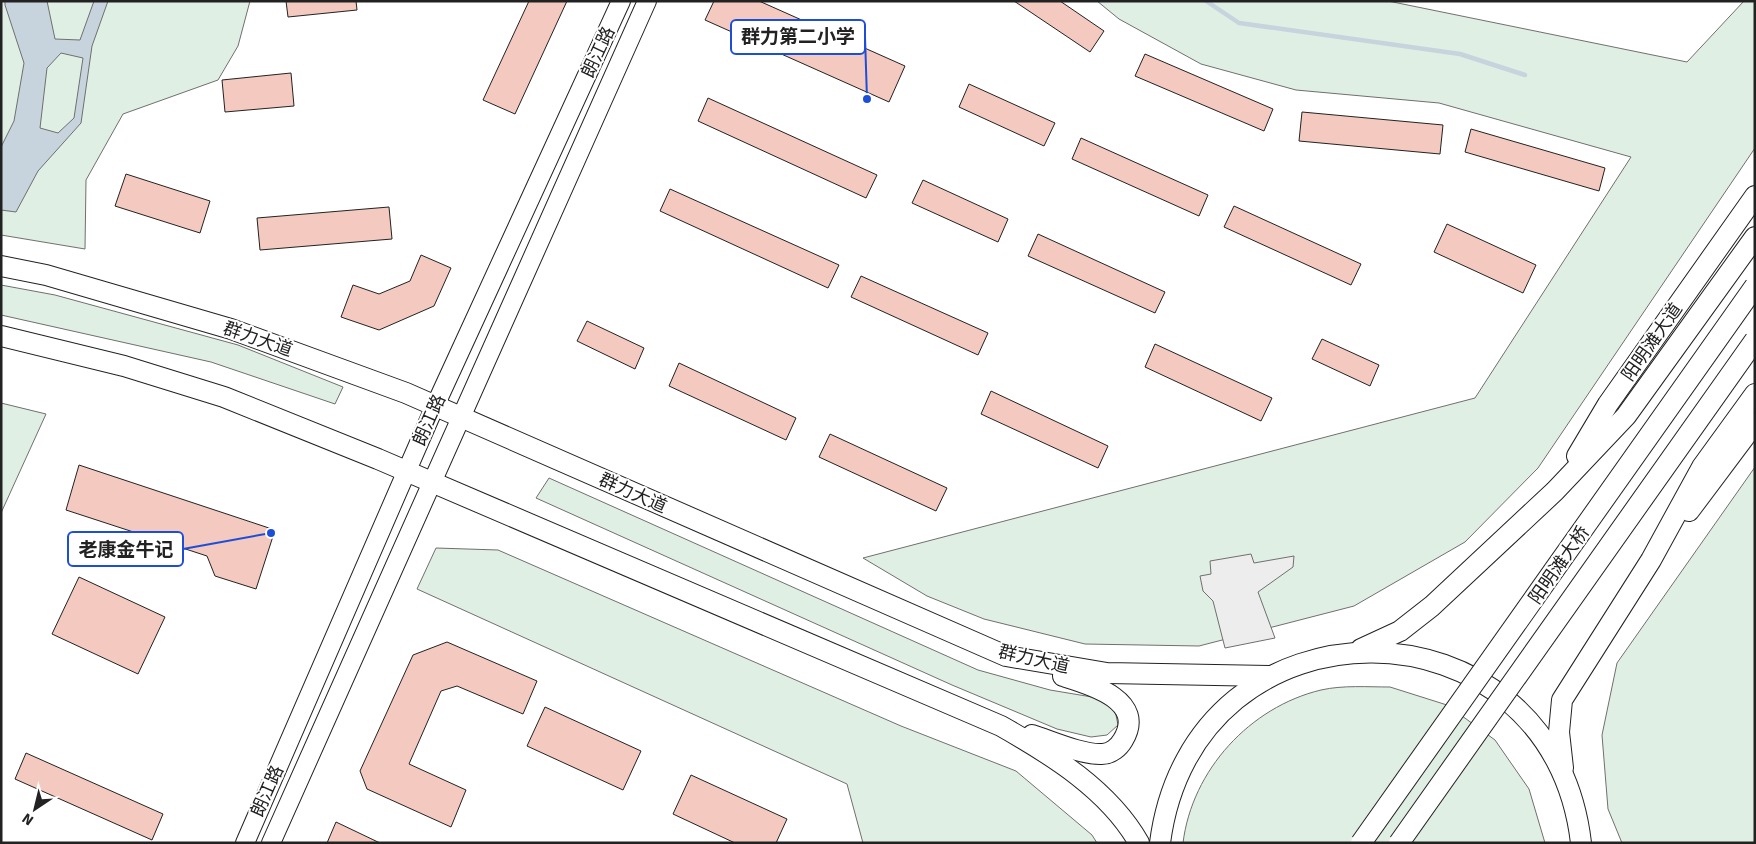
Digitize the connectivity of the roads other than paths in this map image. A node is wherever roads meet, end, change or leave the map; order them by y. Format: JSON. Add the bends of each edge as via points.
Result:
{"nodes":[{"id":1,"x":621,"y":1,"type":"edge"},
{"id":2,"x":647,"y":1,"type":"edge"},
{"id":3,"x":1755,"y":196,"type":"edge"},
{"id":4,"x":1755,"y":237,"type":"edge"},
{"id":5,"x":1,"y":266,"type":"edge"},
{"id":6,"x":1755,"y":286,"type":"edge"},
{"id":7,"x":1,"y":336,"type":"edge"},
{"id":8,"x":1755,"y":340,"type":"edge"},
{"id":9,"x":1755,"y":394,"type":"edge"},
{"id":10,"x":435,"y":406,"type":"junction"},
{"id":11,"x":461,"y":416,"type":"junction"},
{"id":12,"x":1755,"y":423,"type":"edge"},
{"id":13,"x":407,"y":472,"type":"junction"},
{"id":14,"x":434,"y":483,"type":"junction"},
{"id":15,"x":1555,"y":492,"type":"junction"},
{"id":16,"x":1652,"y":560,"type":"junction"},
{"id":17,"x":1358,"y":651,"type":"junction"},
{"id":18,"x":1006,"y":656,"type":"junction"},
{"id":19,"x":1269,"y":676,"type":"junction"},
{"id":20,"x":1001,"y":726,"type":"junction"},
{"id":21,"x":1564,"y":778,"type":"junction"},
{"id":22,"x":244,"y":843,"type":"edge"},
{"id":23,"x":271,"y":843,"type":"edge"},
{"id":24,"x":1139,"y":843,"type":"edge"},
{"id":25,"x":1160,"y":843,"type":"edge"},
{"id":26,"x":1361,"y":843,"type":"edge"},
{"id":27,"x":1399,"y":843,"type":"edge"},
{"id":28,"x":1581,"y":843,"type":"edge"}],
"edges":[{"from":1,"to":10,"type":"main road","name":"朗江路"},
{"from":2,"to":11,"type":"main road","name":"朗江路"},
{"from":3,"to":15,"type":"main road","name":"阳明滩大道","via":[[1608,404]]},
{"from":4,"to":15,"type":"main road","via":[[1626,416]]},
{"from":5,"to":10,"type":"main road","name":"群力大道","via":[[46,275],[231,329]]},
{"from":6,"to":26,"type":"main road","name":"阳明滩大桥","bridge":true},
{"from":7,"to":13,"type":"main road","via":[[198,388]]},
{"from":8,"to":27,"type":"main road","name":"阳明滩大桥","bridge":true},
{"from":9,"to":16,"type":"main road","via":[[1702,467]]},
{"from":10,"to":11,"type":"main road","name":"群力大道"},
{"from":10,"to":13,"type":"main road","name":"朗江路"},
{"from":11,"to":14,"type":"main road","name":"朗江路"},
{"from":11,"to":18,"type":"main road","name":"群力大道"},
{"from":12,"to":16,"type":"main road"},
{"from":13,"to":14,"type":"main road"},
{"from":13,"to":22,"type":"main road","name":"朗江路"},
{"from":14,"to":20,"type":"main road"},
{"from":14,"to":23,"type":"main road","name":"朗江路"},
{"from":15,"to":17,"type":"main road","via":[[1432,606],[1400,631]]},
{"from":16,"to":21,"type":"main road","via":[[1562,700],[1559,732]]},
{"from":17,"to":19,"type":"main road","via":[[1312,659]]},
{"from":17,"to":21,"type":"main road","via":[[1395,652],[1430,660],[1464,673],[1496,692],[1524,717]]},
{"from":18,"to":19,"type":"main road","name":"群力大道","via":[[1107,673]]},
{"from":18,"to":20,"type":"main road","via":[[1114,696],[1125,710],[1128,728],[1120,744],[1109,753],[1102,754]]},
{"from":19,"to":25,"type":"main road","via":[[1239,696],[1212,721],[1190,750],[1174,782],[1163,817]]},
{"from":20,"to":24,"type":"main road","via":[[1071,770],[1120,815]]},
{"from":21,"to":28,"type":"main road"}]}
